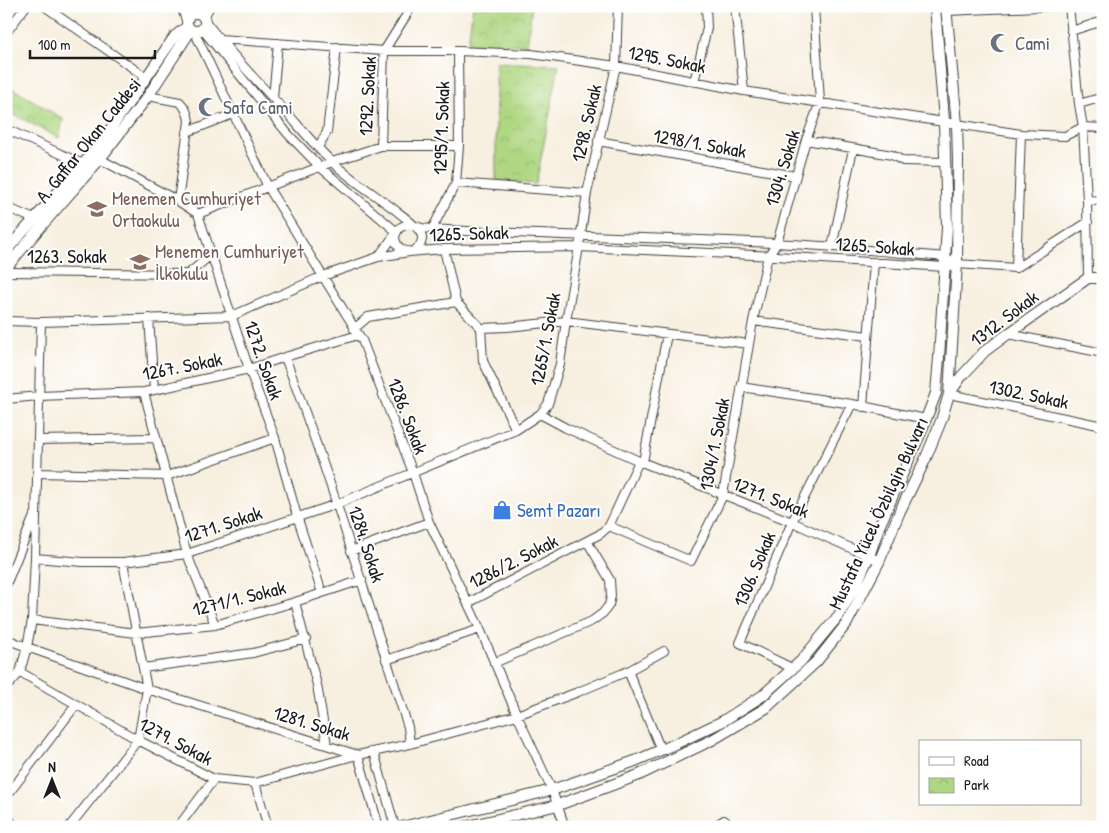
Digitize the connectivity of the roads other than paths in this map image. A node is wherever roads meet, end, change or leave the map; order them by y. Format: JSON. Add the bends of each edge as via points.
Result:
{"nodes":[{"id":1,"x":26,"y":6,"type":"edge"},
{"id":2,"x":44,"y":6,"type":"edge"},
{"id":3,"x":182,"y":6,"type":"edge"},
{"id":4,"x":209,"y":6,"type":"edge"},
{"id":5,"x":412,"y":6,"type":"edge"},
{"id":6,"x":618,"y":6,"type":"edge"},
{"id":7,"x":706,"y":6,"type":"edge"},
{"id":8,"x":735,"y":6,"type":"edge"},
{"id":9,"x":814,"y":6,"type":"edge"},
{"id":10,"x":935,"y":6,"type":"edge"},
{"id":11,"x":1060,"y":6,"type":"edge"},
{"id":12,"x":1069,"y":6,"type":"edge"},
{"id":13,"x":947,"y":9,"type":"edge"},
{"id":14,"x":1103,"y":21,"type":"edge"},
{"id":15,"x":196,"y":22,"type":"edge"},
{"id":16,"x":1071,"y":31,"type":"junction"},
{"id":17,"x":6,"y":33,"type":"edge"},
{"id":18,"x":220,"y":39,"type":"junction"},
{"id":19,"x":278,"y":43,"type":"junction"},
{"id":20,"x":337,"y":47,"type":"junction"},
{"id":21,"x":384,"y":51,"type":"junction"},
{"id":22,"x":458,"y":51,"type":"junction"},
{"id":23,"x":616,"y":66,"type":"junction"},
{"id":24,"x":147,"y":78,"type":"junction"},
{"id":25,"x":694,"y":82,"type":"junction"},
{"id":26,"x":744,"y":91,"type":"junction"},
{"id":27,"x":148,"y":96,"type":"junction"},
{"id":28,"x":1103,"y":97,"type":"edge"},
{"id":29,"x":273,"y":98,"type":"junction"},
{"id":30,"x":820,"y":102,"type":"junction"},
{"id":31,"x":1079,"y":104,"type":"junction"},
{"id":32,"x":234,"y":114,"type":"junction"},
{"id":33,"x":944,"y":121,"type":"junction"},
{"id":34,"x":957,"y":124,"type":"junction"},
{"id":35,"x":1083,"y":126,"type":"junction"},
{"id":36,"x":1103,"y":128,"type":"edge"},
{"id":37,"x":6,"y":129,"type":"edge"},
{"id":38,"x":187,"y":132,"type":"junction"},
{"id":39,"x":1021,"y":134,"type":"junction"},
{"id":40,"x":806,"y":140,"type":"junction"},
{"id":41,"x":598,"y":141,"type":"junction"},
{"id":42,"x":381,"y":146,"type":"junction"},
{"id":43,"x":459,"y":146,"type":"junction"},
{"id":44,"x":318,"y":147,"type":"junction"},
{"id":45,"x":853,"y":148,"type":"junction"},
{"id":46,"x":100,"y":159,"type":"junction"},
{"id":47,"x":332,"y":162,"type":"junction"},
{"id":48,"x":946,"y":162,"type":"junction"},
{"id":49,"x":83,"y":164,"type":"junction"},
{"id":50,"x":320,"y":167,"type":"junction"},
{"id":51,"x":796,"y":176,"type":"junction"},
{"id":52,"x":456,"y":183,"type":"junction"},
{"id":53,"x":268,"y":187,"type":"junction"},
{"id":54,"x":587,"y":193,"type":"junction"},
{"id":55,"x":1087,"y":200,"type":"junction"},
{"id":56,"x":178,"y":201,"type":"junction"},
{"id":57,"x":1103,"y":201,"type":"edge"},
{"id":58,"x":6,"y":207,"type":"edge"},
{"id":59,"x":198,"y":214,"type":"junction"},
{"id":60,"x":34,"y":219,"type":"junction"},
{"id":61,"x":1088,"y":222,"type":"junction"},
{"id":62,"x":415,"y":227,"type":"junction"},
{"id":63,"x":432,"y":229,"type":"junction"},
{"id":64,"x":397,"y":232,"type":"junction"},
{"id":65,"x":580,"y":236,"type":"junction"},
{"id":66,"x":777,"y":243,"type":"junction"},
{"id":67,"x":832,"y":247,"type":"junction"},
{"id":68,"x":580,"y":248,"type":"junction"},
{"id":69,"x":444,"y":249,"type":"junction"},
{"id":70,"x":6,"y":251,"type":"edge"},
{"id":71,"x":409,"y":252,"type":"junction"},
{"id":72,"x":211,"y":256,"type":"junction"},
{"id":73,"x":768,"y":256,"type":"junction"},
{"id":74,"x":378,"y":257,"type":"junction"},
{"id":75,"x":874,"y":262,"type":"junction"},
{"id":76,"x":945,"y":262,"type":"junction"},
{"id":77,"x":957,"y":264,"type":"junction"},
{"id":78,"x":6,"y":268,"type":"edge"},
{"id":79,"x":1016,"y":268,"type":"junction"},
{"id":80,"x":6,"y":272,"type":"edge"},
{"id":81,"x":322,"y":276,"type":"junction"},
{"id":82,"x":1088,"y":278,"type":"junction"},
{"id":83,"x":1103,"y":278,"type":"edge"},
{"id":84,"x":456,"y":302,"type":"junction"},
{"id":85,"x":232,"y":316,"type":"junction"},
{"id":86,"x":149,"y":318,"type":"junction"},
{"id":87,"x":6,"y":321,"type":"edge"},
{"id":88,"x":566,"y":321,"type":"junction"},
{"id":89,"x":753,"y":321,"type":"junction"},
{"id":90,"x":41,"y":322,"type":"junction"},
{"id":91,"x":481,"y":328,"type":"junction"},
{"id":92,"x":356,"y":332,"type":"junction"},
{"id":93,"x":667,"y":334,"type":"junction"},
{"id":94,"x":1008,"y":334,"type":"junction"},
{"id":95,"x":868,"y":336,"type":"junction"},
{"id":96,"x":749,"y":344,"type":"junction"},
{"id":97,"x":1103,"y":353,"type":"edge"},
{"id":98,"x":285,"y":357,"type":"junction"},
{"id":99,"x":249,"y":369,"type":"junction"},
{"id":100,"x":741,"y":387,"type":"junction"},
{"id":101,"x":154,"y":390,"type":"junction"},
{"id":102,"x":144,"y":392,"type":"junction"},
{"id":103,"x":949,"y":394,"type":"junction"},
{"id":104,"x":39,"y":396,"type":"junction"},
{"id":105,"x":6,"y":399,"type":"edge"},
{"id":106,"x":852,"y":404,"type":"junction"},
{"id":107,"x":863,"y":407,"type":"junction"},
{"id":108,"x":540,"y":414,"type":"junction"},
{"id":109,"x":926,"y":419,"type":"junction"},
{"id":110,"x":1103,"y":426,"type":"edge"},
{"id":111,"x":516,"y":430,"type":"junction"},
{"id":112,"x":155,"y":438,"type":"junction"},
{"id":113,"x":275,"y":438,"type":"junction"},
{"id":114,"x":38,"y":440,"type":"junction"},
{"id":115,"x":641,"y":462,"type":"junction"},
{"id":116,"x":37,"y":473,"type":"junction"},
{"id":117,"x":413,"y":473,"type":"junction"},
{"id":118,"x":166,"y":476,"type":"junction"},
{"id":119,"x":723,"y":496,"type":"junction"},
{"id":120,"x":337,"y":504,"type":"junction"},
{"id":121,"x":36,"y":512,"type":"junction"},
{"id":122,"x":298,"y":516,"type":"junction"},
{"id":123,"x":429,"y":522,"type":"junction"},
{"id":124,"x":792,"y":522,"type":"junction"},
{"id":125,"x":608,"y":526,"type":"junction"},
{"id":126,"x":587,"y":541,"type":"junction"},
{"id":127,"x":352,"y":551,"type":"junction"},
{"id":128,"x":187,"y":554,"type":"junction"},
{"id":129,"x":869,"y":556,"type":"junction"},
{"id":130,"x":35,"y":558,"type":"junction"},
{"id":131,"x":124,"y":562,"type":"junction"},
{"id":132,"x":879,"y":562,"type":"junction"},
{"id":133,"x":362,"y":580,"type":"junction"},
{"id":134,"x":6,"y":585,"type":"edge"},
{"id":135,"x":322,"y":593,"type":"junction"},
{"id":136,"x":295,"y":602,"type":"junction"},
{"id":137,"x":468,"y":603,"type":"junction"},
{"id":138,"x":32,"y":620,"type":"junction"},
{"id":139,"x":215,"y":625,"type":"junction"},
{"id":140,"x":480,"y":629,"type":"junction"},
{"id":141,"x":136,"y":632,"type":"junction"},
{"id":142,"x":6,"y":638,"type":"edge"},
{"id":143,"x":306,"y":639,"type":"junction"},
{"id":144,"x":27,"y":647,"type":"junction"},
{"id":145,"x":664,"y":650,"type":"dead end"},
{"id":146,"x":386,"y":660,"type":"junction"},
{"id":147,"x":494,"y":663,"type":"junction"},
{"id":148,"x":143,"y":668,"type":"junction"},
{"id":149,"x":792,"y":668,"type":"junction"},
{"id":150,"x":628,"y":671,"type":"junction"},
{"id":151,"x":20,"y":672,"type":"junction"},
{"id":152,"x":6,"y":688,"type":"edge"},
{"id":153,"x":147,"y":689,"type":"junction"},
{"id":154,"x":76,"y":705,"type":"junction"},
{"id":155,"x":517,"y":715,"type":"junction"},
{"id":156,"x":138,"y":740,"type":"junction"},
{"id":157,"x":410,"y":744,"type":"junction"},
{"id":158,"x":327,"y":745,"type":"junction"},
{"id":159,"x":661,"y":750,"type":"junction"},
{"id":160,"x":374,"y":752,"type":"junction"},
{"id":161,"x":358,"y":755,"type":"junction"},
{"id":162,"x":214,"y":779,"type":"junction"},
{"id":163,"x":256,"y":783,"type":"junction"},
{"id":164,"x":552,"y":790,"type":"junction"},
{"id":165,"x":6,"y":797,"type":"edge"},
{"id":166,"x":558,"y":804,"type":"junction"},
{"id":167,"x":69,"y":827,"type":"edge"},
{"id":168,"x":178,"y":827,"type":"edge"},
{"id":169,"x":268,"y":827,"type":"edge"},
{"id":170,"x":379,"y":827,"type":"edge"},
{"id":171,"x":395,"y":827,"type":"edge"},
{"id":172,"x":402,"y":827,"type":"edge"},
{"id":173,"x":464,"y":827,"type":"edge"},
{"id":174,"x":565,"y":827,"type":"edge"},
{"id":175,"x":714,"y":827,"type":"edge"},
{"id":176,"x":732,"y":827,"type":"edge"}],
"edges":[{"from":1,"to":17,"type":"street"},
{"from":2,"to":24,"type":"street"},
{"from":3,"to":15,"type":"street"},
{"from":4,"to":15,"type":"street","name":"A. Gaffar Okan Caddesi"},
{"from":5,"to":21,"type":"street","name":"1292. Sokak"},
{"from":6,"to":23,"type":"street","name":"1298. Sokak"},
{"from":7,"to":25,"type":"street","via":[[707,28]]},
{"from":8,"to":26,"type":"street"},
{"from":9,"to":30,"type":"street"},
{"from":10,"to":33,"type":"street"},
{"from":11,"to":13,"type":"street"},
{"from":12,"to":16,"type":"street"},
{"from":13,"to":34,"type":"street","name":"Mustafa Yücel Özbilgin Bulvarı"},
{"from":14,"to":16,"type":"street"},
{"from":15,"to":18,"type":"street","name":"1265. Sokak"},
{"from":15,"to":24,"type":"street","name":"A. Gaffar Okan Caddesi","via":[[175,36]]},
{"from":15,"to":27,"type":"street","name":"A. Gaffar Okan Caddesi"},
{"from":15,"to":32,"type":"street","name":"1286. Sokak"},
{"from":15,"to":50,"type":"street","via":[[288,134]]},
{"from":16,"to":31,"type":"street"},
{"from":18,"to":19,"type":"street","name":"1295. Sokak"},
{"from":18,"to":29,"type":"street","name":"1265. Sokak"},
{"from":19,"to":20,"type":"street","name":"1295. Sokak"},
{"from":19,"to":29,"type":"street"},
{"from":20,"to":21,"type":"street","name":"1295. Sokak"},
{"from":20,"to":44,"type":"street","via":[[327,132]]},
{"from":21,"to":22,"type":"street","name":"1295. Sokak"},
{"from":21,"to":42,"type":"street","name":"1292. Sokak"},
{"from":22,"to":23,"type":"street","name":"1295. Sokak","via":[[531,54]]},
{"from":22,"to":43,"type":"street","name":"1295/1. Sokak"},
{"from":23,"to":25,"type":"street","name":"1295. Sokak"},
{"from":23,"to":41,"type":"street","name":"1298. Sokak"},
{"from":24,"to":49,"type":"street","name":"A. Gaffar Okan Caddesi"},
{"from":25,"to":26,"type":"street","name":"1295. Sokak"},
{"from":26,"to":30,"type":"street","name":"1295. Sokak"},
{"from":27,"to":38,"type":"street","via":[[180,102],[188,115]]},
{"from":27,"to":46,"type":"street","name":"A. Gaffar Okan Caddesi"},
{"from":28,"to":31,"type":"street"},
{"from":29,"to":44,"type":"street","name":"1265. Sokak"},
{"from":30,"to":33,"type":"street","name":"1295. Sokak"},
{"from":30,"to":40,"type":"street","name":"1304. Sokak"},
{"from":31,"to":35,"type":"street"},
{"from":32,"to":38,"type":"street"},
{"from":32,"to":53,"type":"street","name":"1286. Sokak"},
{"from":33,"to":34,"type":"street","name":"1295. Sokak"},
{"from":33,"to":48,"type":"street","name":"Mustafa Yücel Özbilgin Bulvarı"},
{"from":34,"to":39,"type":"street","name":"1295. Sokak"},
{"from":34,"to":77,"type":"street","name":"Mustafa Yücel Özbilgin Bulvarı"},
{"from":35,"to":36,"type":"street","name":"1295. Sokak"},
{"from":35,"to":39,"type":"street","name":"1295. Sokak","via":[[1065,136]]},
{"from":35,"to":55,"type":"street"},
{"from":37,"to":49,"type":"street"},
{"from":38,"to":56,"type":"street"},
{"from":39,"to":79,"type":"street"},
{"from":40,"to":45,"type":"street"},
{"from":40,"to":51,"type":"street","name":"1304. Sokak"},
{"from":41,"to":51,"type":"street","name":"1298/1. Sokak"},
{"from":41,"to":54,"type":"street","name":"1298. Sokak"},
{"from":42,"to":43,"type":"street"},
{"from":42,"to":47,"type":"street","name":"1292. Sokak"},
{"from":43,"to":52,"type":"street","name":"1295/1. Sokak"},
{"from":44,"to":47,"type":"street","name":"1265. Sokak"},
{"from":45,"to":48,"type":"street","via":[[892,155],[903,161]]},
{"from":45,"to":67,"type":"street"},
{"from":46,"to":56,"type":"street"},
{"from":46,"to":78,"type":"street","name":"A. Gaffar Okan Caddesi"},
{"from":47,"to":50,"type":"street","name":"1292. Sokak"},
{"from":47,"to":62,"type":"street","name":"1265. Sokak"},
{"from":48,"to":76,"type":"street","name":"Mustafa Yücel Özbilgin Bulvarı"},
{"from":49,"to":60,"type":"street","name":"A. Gaffar Okan Caddesi"},
{"from":50,"to":53,"type":"street","name":"1292. Sokak"},
{"from":50,"to":64,"type":"street"},
{"from":51,"to":66,"type":"street","name":"1304. Sokak"},
{"from":52,"to":54,"type":"street"},
{"from":52,"to":63,"type":"street","name":"1295/1. Sokak"},
{"from":53,"to":59,"type":"street","name":"1292. Sokak"},
{"from":53,"to":81,"type":"street","name":"1286. Sokak"},
{"from":54,"to":65,"type":"street","name":"1298. Sokak"},
{"from":55,"to":57,"type":"street"},
{"from":55,"to":61,"type":"street"},
{"from":56,"to":59,"type":"street"},
{"from":58,"to":60,"type":"street"},
{"from":59,"to":72,"type":"street","name":"1272. Sokak"},
{"from":60,"to":70,"type":"street","name":"A. Gaffar Okan Caddesi"},
{"from":61,"to":79,"type":"street"},
{"from":61,"to":82,"type":"street"},
{"from":62,"to":63,"type":"street","name":"1265. Sokak"},
{"from":62,"to":64,"type":"street","via":[[403,226]]},
{"from":62,"to":71,"type":"street","via":[[421,233],[422,241]]},
{"from":63,"to":65,"type":"street","name":"1265. Sokak"},
{"from":64,"to":71,"type":"street","via":[[397,245]]},
{"from":64,"to":74,"type":"street"},
{"from":65,"to":66,"type":"street","name":"1265. Sokak"},
{"from":65,"to":68,"type":"street","name":"1298. Sokak"},
{"from":66,"to":67,"type":"street","name":"1265. Sokak"},
{"from":66,"to":73,"type":"street","name":"1304/1. Sokak"},
{"from":67,"to":76,"type":"street","name":"1265. Sokak"},
{"from":68,"to":69,"type":"street","name":"1265. Sokak"},
{"from":68,"to":73,"type":"street","name":"1265. Sokak"},
{"from":68,"to":88,"type":"street","name":"1265/1. Sokak"},
{"from":69,"to":71,"type":"street","name":"1265. Sokak"},
{"from":69,"to":84,"type":"street"},
{"from":71,"to":74,"type":"street","name":"1265. Sokak"},
{"from":72,"to":80,"type":"street","name":"1263. Sokak","via":[[188,274]]},
{"from":72,"to":85,"type":"street","name":"1272. Sokak"},
{"from":73,"to":75,"type":"street","name":"1265. Sokak"},
{"from":73,"to":89,"type":"street","name":"1304/1. Sokak"},
{"from":74,"to":81,"type":"street","name":"1265. Sokak"},
{"from":75,"to":76,"type":"street","name":"1265. Sokak"},
{"from":75,"to":95,"type":"street"},
{"from":76,"to":77,"type":"street"},
{"from":76,"to":109,"type":"street","name":"Mustafa Yücel Özbilgin Bulvarı","via":[[936,393]]},
{"from":77,"to":79,"type":"street"},
{"from":77,"to":103,"type":"street","name":"Mustafa Yücel Özbilgin Bulvarı"},
{"from":81,"to":85,"type":"street","name":"1265. Sokak"},
{"from":81,"to":92,"type":"street","name":"1286. Sokak"},
{"from":82,"to":83,"type":"street"},
{"from":82,"to":94,"type":"street","name":"1312. Sokak"},
{"from":84,"to":91,"type":"street"},
{"from":84,"to":92,"type":"street","name":"1267. Sokak","via":[[368,317]]},
{"from":85,"to":86,"type":"street","name":"1265. Sokak"},
{"from":85,"to":99,"type":"street","name":"1272. Sokak"},
{"from":86,"to":90,"type":"street","name":"1265. Sokak"},
{"from":86,"to":101,"type":"street"},
{"from":87,"to":90,"type":"street","name":"1265. Sokak"},
{"from":88,"to":91,"type":"street"},
{"from":88,"to":93,"type":"street"},
{"from":88,"to":108,"type":"street","name":"1265/1. Sokak","via":[[560,364],[548,404]]},
{"from":89,"to":95,"type":"street"},
{"from":89,"to":96,"type":"street","name":"1304/1. Sokak"},
{"from":90,"to":104,"type":"street"},
{"from":91,"to":111,"type":"street","via":[[483,361]]},
{"from":92,"to":98,"type":"street","name":"1267. Sokak"},
{"from":92,"to":117,"type":"street","name":"1286. Sokak","via":[[362,340]]},
{"from":93,"to":96,"type":"street"},
{"from":93,"to":115,"type":"street"},
{"from":94,"to":97,"type":"street"},
{"from":94,"to":103,"type":"street","name":"1312. Sokak","via":[[985,351]]},
{"from":95,"to":107,"type":"street"},
{"from":96,"to":100,"type":"street","name":"1304/1. Sokak"},
{"from":98,"to":99,"type":"street","name":"1267. Sokak"},
{"from":98,"to":120,"type":"street","name":"1284. Sokak"},
{"from":99,"to":101,"type":"street","name":"1267. Sokak"},
{"from":99,"to":113,"type":"street","name":"1272. Sokak"},
{"from":100,"to":106,"type":"street"},
{"from":100,"to":119,"type":"street","name":"1304/1. Sokak"},
{"from":101,"to":102,"type":"street","name":"1267. Sokak"},
{"from":102,"to":104,"type":"street","name":"1267. Sokak"},
{"from":102,"to":112,"type":"street"},
{"from":103,"to":110,"type":"street","name":"1302. Sokak"},
{"from":103,"to":132,"type":"street","name":"Mustafa Yücel Özbilgin Bulvarı","via":[[925,460]]},
{"from":104,"to":105,"type":"street","name":"1267. Sokak"},
{"from":104,"to":114,"type":"street"},
{"from":106,"to":107,"type":"street"},
{"from":106,"to":124,"type":"street","name":"1306. Sokak"},
{"from":107,"to":109,"type":"street"},
{"from":108,"to":111,"type":"street","name":"1265/1. Sokak"},
{"from":108,"to":115,"type":"street","name":"1271. Sokak"},
{"from":109,"to":129,"type":"street","name":"Mustafa Yücel Özbilgin Bulvarı"},
{"from":111,"to":117,"type":"street","name":"1265/1. Sokak"},
{"from":112,"to":114,"type":"street"},
{"from":112,"to":118,"type":"street"},
{"from":113,"to":118,"type":"street"},
{"from":113,"to":122,"type":"street","name":"1272. Sokak"},
{"from":114,"to":116,"type":"street"},
{"from":115,"to":119,"type":"street","name":"1271. Sokak"},
{"from":115,"to":125,"type":"street"},
{"from":116,"to":118,"type":"street"},
{"from":116,"to":121,"type":"street"},
{"from":117,"to":120,"type":"street","name":"1271. Sokak"},
{"from":117,"to":123,"type":"street","name":"1286. Sokak"},
{"from":118,"to":128,"type":"street"},
{"from":119,"to":124,"type":"street","name":"1271. Sokak"},
{"from":119,"to":125,"type":"street","name":"1304/1. Sokak","via":[[691,561]]},
{"from":120,"to":122,"type":"street","name":"1271. Sokak"},
{"from":120,"to":127,"type":"street","name":"1284. Sokak"},
{"from":121,"to":130,"type":"street"},
{"from":121,"to":134,"type":"street"},
{"from":122,"to":128,"type":"street","name":"1271. Sokak"},
{"from":122,"to":135,"type":"street","name":"1272. Sokak"},
{"from":123,"to":127,"type":"street"},
{"from":123,"to":137,"type":"street","name":"1286. Sokak"},
{"from":124,"to":129,"type":"street","name":"1271. Sokak"},
{"from":124,"to":149,"type":"street","name":"1306. Sokak","via":[[740,643]]},
{"from":125,"to":126,"type":"street","name":"1286/2. Sokak"},
{"from":126,"to":137,"type":"street","name":"1286/2. Sokak"},
{"from":126,"to":147,"type":"street","via":[[610,580],[611,596],[604,614]]},
{"from":127,"to":133,"type":"street","name":"1284. Sokak"},
{"from":128,"to":131,"type":"street","name":"1271. Sokak"},
{"from":128,"to":139,"type":"street"},
{"from":129,"to":132,"type":"street","name":"1271. Sokak"},
{"from":129,"to":149,"type":"street","name":"Mustafa Yücel Özbilgin Bulvarı","via":[[838,615]]},
{"from":130,"to":131,"type":"street","name":"1271. Sokak"},
{"from":130,"to":138,"type":"street"},
{"from":131,"to":141,"type":"street"},
{"from":132,"to":166,"type":"street","name":"Mustafa Yücel Özbilgin Bulvarı","via":[[847,623],[817,661],[766,708],[712,740],[639,774]]},
{"from":133,"to":135,"type":"street","name":"1271/1. Sokak"},
{"from":133,"to":146,"type":"street","name":"1284. Sokak"},
{"from":135,"to":136,"type":"street","name":"1271/1. Sokak"},
{"from":136,"to":139,"type":"street","name":"1271/1. Sokak"},
{"from":136,"to":143,"type":"street"},
{"from":137,"to":140,"type":"street","name":"1286. Sokak"},
{"from":138,"to":141,"type":"street","name":"1271/1. Sokak"},
{"from":138,"to":144,"type":"street"},
{"from":139,"to":141,"type":"street","name":"1271/1. Sokak"},
{"from":140,"to":146,"type":"street"},
{"from":140,"to":147,"type":"street","name":"1286. Sokak"},
{"from":141,"to":148,"type":"street"},
{"from":142,"to":144,"type":"street","name":"1281. Sokak"},
{"from":143,"to":148,"type":"street","via":[[252,653]]},
{"from":143,"to":158,"type":"street"},
{"from":144,"to":151,"type":"street"},
{"from":144,"to":153,"type":"street","name":"1281. Sokak"},
{"from":145,"to":150,"type":"street","name":"1281. Sokak"},
{"from":146,"to":157,"type":"street","name":"1284. Sokak","via":[[408,727]]},
{"from":147,"to":155,"type":"street","name":"1286. Sokak"},
{"from":148,"to":153,"type":"street"},
{"from":149,"to":159,"type":"street","name":"Mustafa Yücel Özbilgin Bulvarı","via":[[762,696],[722,721]]},
{"from":150,"to":155,"type":"street","name":"1281. Sokak"},
{"from":150,"to":159,"type":"street"},
{"from":151,"to":152,"type":"street"},
{"from":151,"to":154,"type":"street","name":"1279. Sokak"},
{"from":153,"to":156,"type":"street"},
{"from":153,"to":158,"type":"street","name":"1281. Sokak"},
{"from":154,"to":156,"type":"street","name":"1279. Sokak"},
{"from":154,"to":165,"type":"street"},
{"from":155,"to":157,"type":"street","name":"1281. Sokak"},
{"from":155,"to":164,"type":"street","name":"1286. Sokak"},
{"from":156,"to":162,"type":"street","name":"1279. Sokak"},
{"from":156,"to":167,"type":"street"},
{"from":157,"to":160,"type":"street","name":"1281. Sokak"},
{"from":158,"to":161,"type":"street","name":"1281. Sokak"},
{"from":159,"to":164,"type":"street","name":"Mustafa Yücel Özbilgin Bulvarı"},
{"from":160,"to":161,"type":"street","name":"1281. Sokak"},
{"from":160,"to":171,"type":"street"},
{"from":161,"to":163,"type":"street","name":"1279. Sokak"},
{"from":161,"to":170,"type":"street"},
{"from":162,"to":163,"type":"street","name":"1279. Sokak"},
{"from":162,"to":168,"type":"street"},
{"from":163,"to":169,"type":"street"},
{"from":164,"to":166,"type":"street","name":"1286. Sokak"},
{"from":164,"to":172,"type":"street","name":"Mustafa Yücel Özbilgin Bulvarı"},
{"from":166,"to":173,"type":"street","name":"Mustafa Yücel Özbilgin Bulvarı"},
{"from":166,"to":174,"type":"street","name":"1286. Sokak"},
{"from":175,"to":176,"type":"street","via":[[724,820]]}]}
